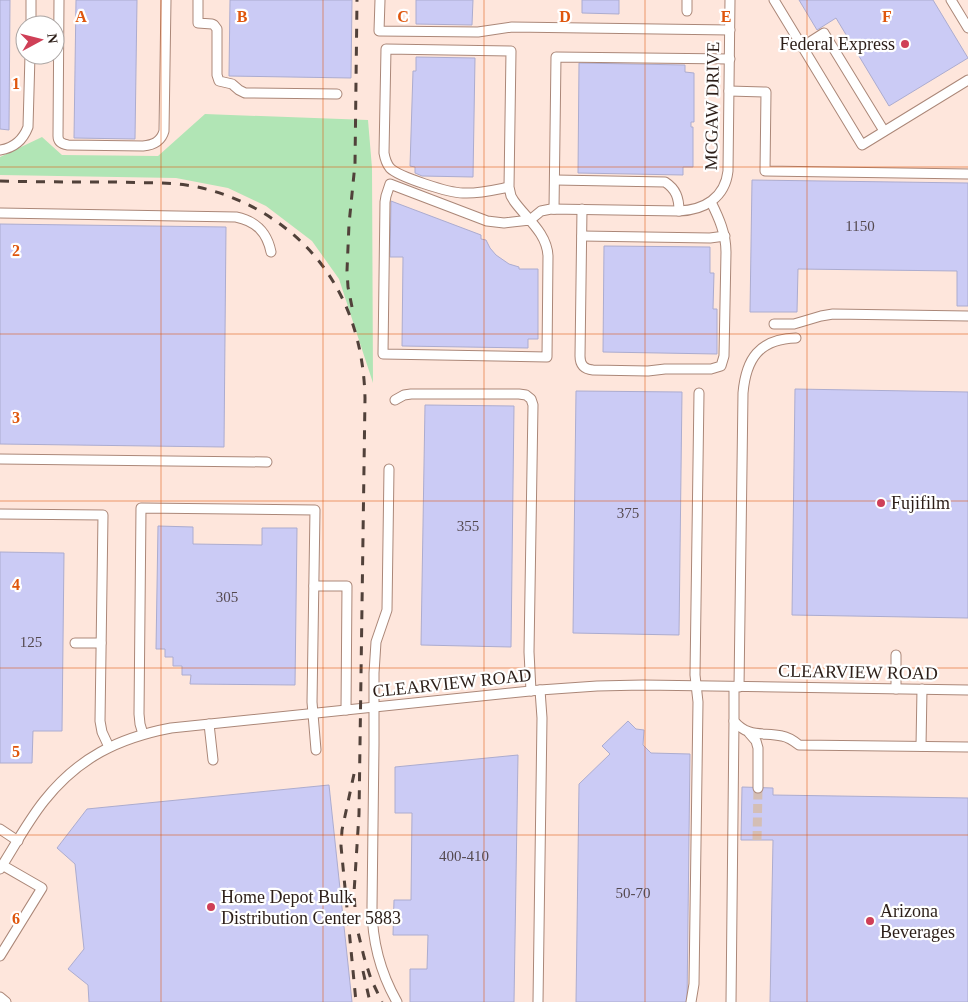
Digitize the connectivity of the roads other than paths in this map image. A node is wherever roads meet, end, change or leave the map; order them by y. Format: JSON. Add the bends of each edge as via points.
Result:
{"nodes":[{"id":1,"x":31,"y":0,"type":"edge"},
{"id":2,"x":59,"y":0,"type":"edge"},
{"id":3,"x":166,"y":0,"type":"edge"},
{"id":4,"x":198,"y":0,"type":"edge"},
{"id":5,"x":380,"y":0,"type":"edge"},
{"id":6,"x":688,"y":0,"type":"edge"},
{"id":7,"x":730,"y":0,"type":"edge"},
{"id":8,"x":774,"y":0,"type":"edge"},
{"id":9,"x":951,"y":0,"type":"edge"},
{"id":10,"x":687,"y":11,"type":"dead end"},
{"id":11,"x":31,"y":15,"type":"edge"},
{"id":12,"x":968,"y":28,"type":"edge"},
{"id":13,"x":730,"y":30,"type":"junction"},
{"id":14,"x":802,"y":47,"type":"junction"},
{"id":15,"x":730,"y":59,"type":"junction"},
{"id":16,"x":30,"y":65,"type":"edge"},
{"id":17,"x":968,"y":80,"type":"edge"},
{"id":18,"x":729,"y":91,"type":"junction"},
{"id":19,"x":337,"y":94,"type":"dead end"},
{"id":20,"x":884,"y":131,"type":"junction"},
{"id":21,"x":0,"y":150,"type":"edge"},
{"id":22,"x":968,"y":174,"type":"edge"},
{"id":23,"x":555,"y":180,"type":"junction"},
{"id":24,"x":509,"y":187,"type":"junction"},
{"id":25,"x":711,"y":202,"type":"junction"},
{"id":26,"x":554,"y":209,"type":"junction"},
{"id":27,"x":582,"y":209,"type":"junction"},
{"id":28,"x":679,"y":211,"type":"junction"},
{"id":29,"x":0,"y":213,"type":"edge"},
{"id":30,"x":530,"y":220,"type":"junction"},
{"id":31,"x":582,"y":236,"type":"junction"},
{"id":32,"x":725,"y":236,"type":"junction"},
{"id":33,"x":271,"y":252,"type":"dead end"},
{"id":34,"x":968,"y":316,"type":"edge"},
{"id":35,"x":774,"y":324,"type":"dead end"},
{"id":36,"x":796,"y":338,"type":"dead end"},
{"id":37,"x":698,"y":393,"type":"dead end"},
{"id":38,"x":394,"y":400,"type":"dead end"},
{"id":39,"x":0,"y":458,"type":"edge"},
{"id":40,"x":267,"y":462,"type":"dead end"},
{"id":41,"x":390,"y":469,"type":"dead end"},
{"id":42,"x":0,"y":514,"type":"edge"},
{"id":43,"x":314,"y":586,"type":"junction"},
{"id":44,"x":75,"y":643,"type":"dead end"},
{"id":45,"x":101,"y":643,"type":"junction"},
{"id":46,"x":896,"y":655,"type":"dead end"},
{"id":47,"x":696,"y":686,"type":"junction"},
{"id":48,"x":736,"y":687,"type":"junction"},
{"id":49,"x":896,"y":689,"type":"junction"},
{"id":50,"x":922,"y":689,"type":"junction"},
{"id":51,"x":968,"y":690,"type":"edge"},
{"id":52,"x":536,"y":691,"type":"junction"},
{"id":53,"x":374,"y":708,"type":"junction"},
{"id":54,"x":346,"y":710,"type":"junction"},
{"id":55,"x":312,"y":714,"type":"junction"},
{"id":56,"x":734,"y":721,"type":"junction"},
{"id":57,"x":209,"y":724,"type":"junction"},
{"id":58,"x":750,"y":733,"type":"junction"},
{"id":59,"x":143,"y":734,"type":"junction"},
{"id":60,"x":921,"y":746,"type":"junction"},
{"id":61,"x":109,"y":747,"type":"junction"},
{"id":62,"x":968,"y":747,"type":"edge"},
{"id":63,"x":316,"y":750,"type":"dead end"},
{"id":64,"x":213,"y":760,"type":"dead end"},
{"id":65,"x":758,"y":788,"type":"tunnel mouth"},
{"id":66,"x":0,"y":829,"type":"edge"},
{"id":67,"x":18,"y":841,"type":"junction"},
{"id":68,"x":1,"y":867,"type":"edge"},
{"id":69,"x":0,"y":956,"type":"edge"},
{"id":70,"x":0,"y":997,"type":"edge"},
{"id":71,"x":6,"y":1002,"type":"edge"},
{"id":72,"x":397,"y":1002,"type":"edge"},
{"id":73,"x":538,"y":1002,"type":"edge"},
{"id":74,"x":691,"y":1002,"type":"edge"},
{"id":75,"x":731,"y":1002,"type":"edge"}],
"edges":[{"from":1,"to":11,"type":"street"},
{"from":2,"to":3,"type":"street","via":[[59,140],[62,144],[143,146],[161,138],[164,127]]},
{"from":4,"to":19,"type":"street","via":[[198,23],[212,24],[217,29],[219,81],[248,93]]},
{"from":5,"to":13,"type":"street","via":[[379,31],[478,32],[512,27]]},
{"from":6,"to":10,"type":"street"},
{"from":7,"to":13,"type":"street","name":"MCGAW DRIVE"},
{"from":8,"to":14,"type":"street"},
{"from":9,"to":12,"type":"street"},
{"from":13,"to":15,"type":"street","name":"MCGAW DRIVE"},
{"from":14,"to":20,"type":"street","via":[[862,145]]},
{"from":14,"to":20,"type":"street","via":[[824,33]]},
{"from":15,"to":18,"type":"street","name":"MCGAW DRIVE"},
{"from":15,"to":23,"type":"street","via":[[556,57]]},
{"from":16,"to":21,"type":"street","via":[[28,127],[16,144]]},
{"from":17,"to":20,"type":"street"},
{"from":18,"to":22,"type":"street","via":[[766,92],[764,171]]},
{"from":18,"to":25,"type":"street","name":"MCGAW DRIVE","via":[[728,176]]},
{"from":23,"to":26,"type":"street"},
{"from":23,"to":28,"type":"street","via":[[665,182],[677,196]]},
{"from":24,"to":24,"type":"street","via":[[511,51],[386,50],[384,153],[389,166],[398,173],[451,192],[476,193]]},
{"from":24,"to":30,"type":"street","via":[[514,201]]},
{"from":25,"to":28,"type":"street"},
{"from":25,"to":32,"type":"street"},
{"from":26,"to":27,"type":"street"},
{"from":26,"to":30,"type":"street","via":[[541,211]]},
{"from":27,"to":28,"type":"street"},
{"from":27,"to":31,"type":"street"},
{"from":29,"to":33,"type":"street","via":[[236,217],[263,232]]},
{"from":30,"to":30,"type":"street","via":[[547,245],[548,253],[547,357],[383,354],[385,202],[390,184],[478,218],[504,224]]},
{"from":31,"to":32,"type":"street"},
{"from":31,"to":32,"type":"street","via":[[582,365],[591,370],[648,371],[711,369],[723,363]]},
{"from":34,"to":35,"type":"street","via":[[833,314],[794,324]]},
{"from":36,"to":48,"type":"street","via":[[778,341],[761,349],[750,363],[745,377]]},
{"from":37,"to":47,"type":"street"},
{"from":38,"to":52,"type":"street","via":[[411,394],[519,394],[531,399],[529,652]]},
{"from":39,"to":40,"type":"street"},
{"from":41,"to":53,"type":"street","via":[[387,610],[376,642]]},
{"from":42,"to":45,"type":"street","via":[[103,515]]},
{"from":43,"to":54,"type":"street","via":[[347,586]]},
{"from":43,"to":55,"type":"street"},
{"from":43,"to":59,"type":"street","via":[[315,510],[142,508],[139,718]]},
{"from":44,"to":45,"type":"street"},
{"from":45,"to":61,"type":"street","via":[[100,721]]},
{"from":46,"to":49,"type":"street"},
{"from":47,"to":48,"type":"street","name":"CLEARVIEW ROAD"},
{"from":47,"to":52,"type":"street","name":"CLEARVIEW ROAD","via":[[613,686]]},
{"from":47,"to":74,"type":"street","via":[[694,974]]},
{"from":48,"to":49,"type":"street","name":"CLEARVIEW ROAD"},
{"from":48,"to":56,"type":"street"},
{"from":49,"to":50,"type":"street","name":"CLEARVIEW ROAD"},
{"from":50,"to":51,"type":"street","name":"CLEARVIEW ROAD"},
{"from":50,"to":60,"type":"street"},
{"from":52,"to":53,"type":"street","name":"CLEARVIEW ROAD"},
{"from":52,"to":73,"type":"street","via":[[542,727]]},
{"from":53,"to":54,"type":"street","name":"CLEARVIEW ROAD"},
{"from":53,"to":72,"type":"street","via":[[372,929],[380,967]]},
{"from":54,"to":55,"type":"street","name":"CLEARVIEW ROAD"},
{"from":55,"to":57,"type":"street","name":"CLEARVIEW ROAD"},
{"from":55,"to":63,"type":"street"},
{"from":56,"to":58,"type":"street"},
{"from":56,"to":75,"type":"street"},
{"from":57,"to":59,"type":"street","name":"CLEARVIEW ROAD"},
{"from":57,"to":64,"type":"street"},
{"from":58,"to":60,"type":"street","via":[[783,736],[799,745]]},
{"from":58,"to":65,"type":"street","via":[[758,748]]},
{"from":59,"to":61,"type":"street","name":"CLEARVIEW ROAD"},
{"from":60,"to":62,"type":"street"},
{"from":61,"to":67,"type":"street","name":"CLEARVIEW ROAD","via":[[58,785],[38,808]]},
{"from":66,"to":67,"type":"street"},
{"from":67,"to":68,"type":"street","name":"CLEARVIEW ROAD"},
{"from":68,"to":69,"type":"street","via":[[42,888]]},
{"from":70,"to":71,"type":"street"}]}
